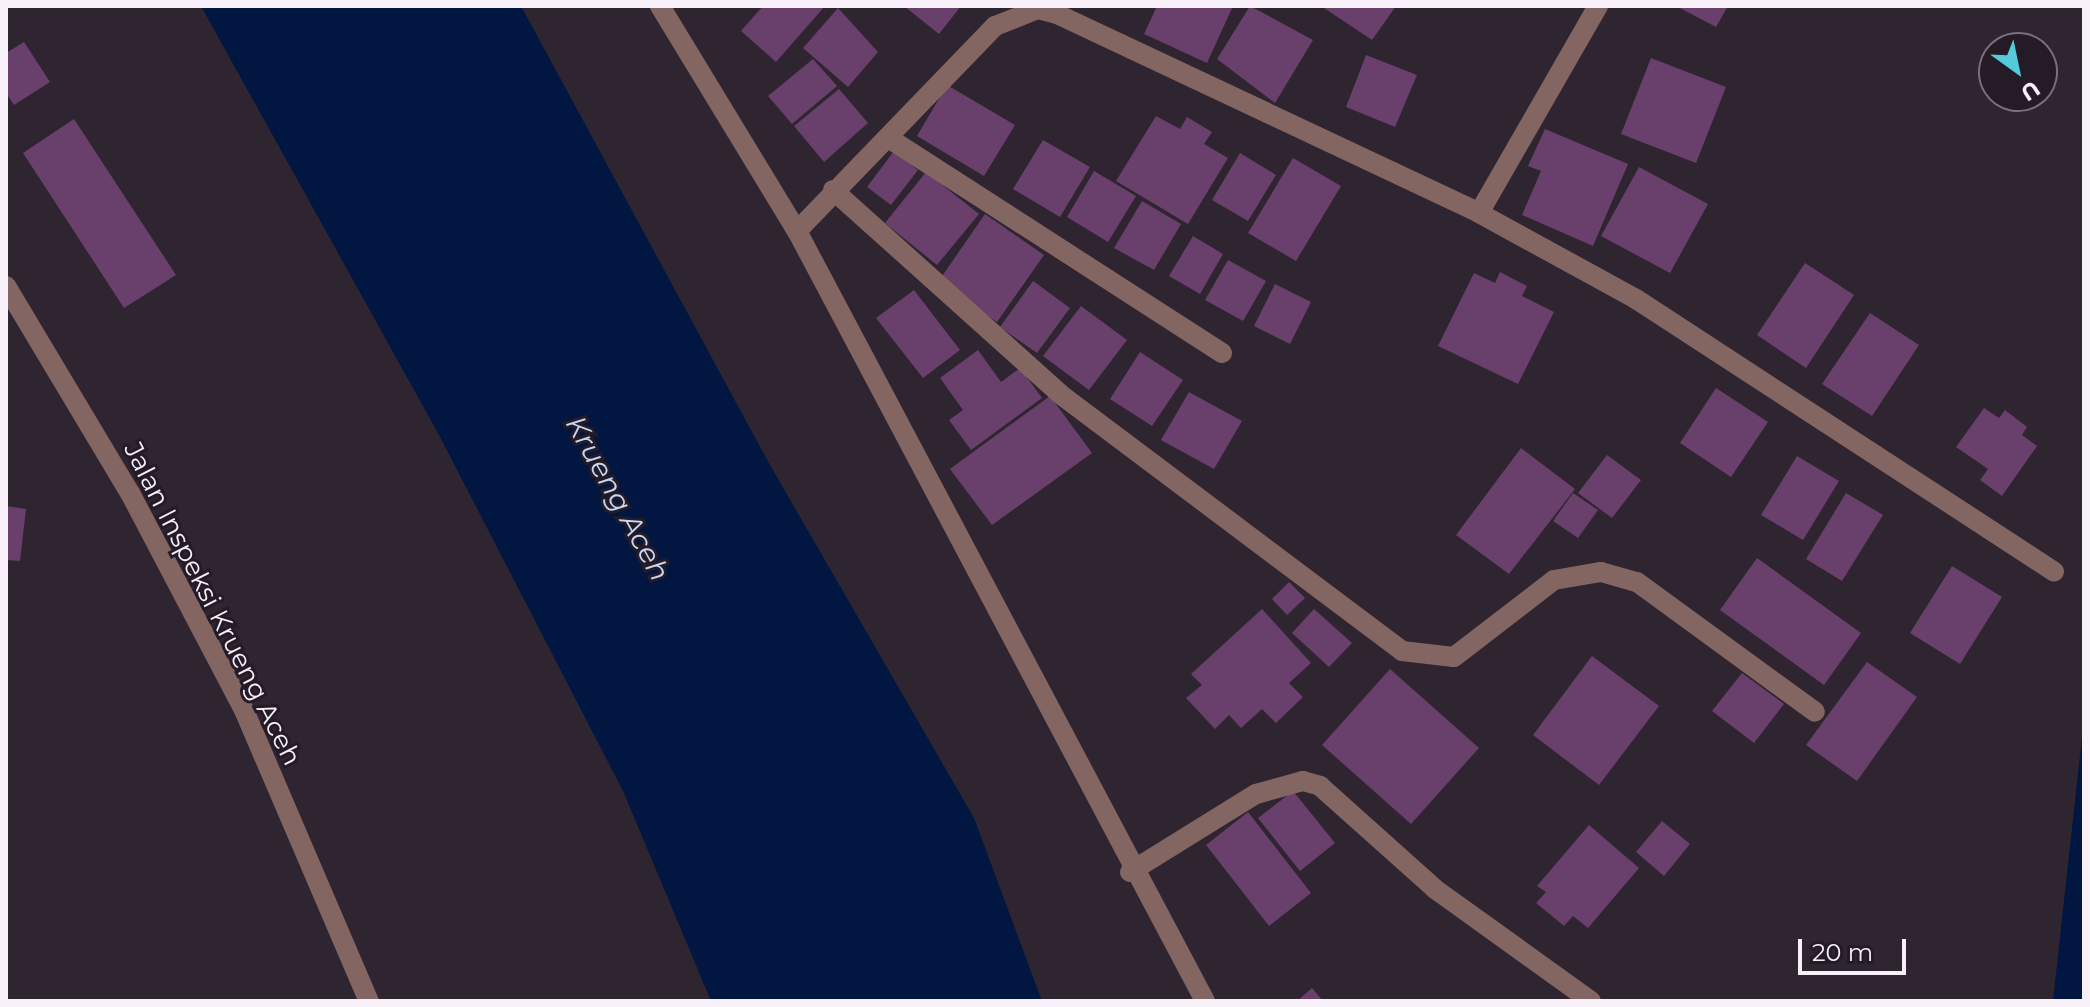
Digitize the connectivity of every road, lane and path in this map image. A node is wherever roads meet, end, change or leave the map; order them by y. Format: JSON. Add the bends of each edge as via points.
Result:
{"nodes":[{"id":1,"x":660,"y":6,"type":"edge"},
{"id":2,"x":1598,"y":6,"type":"edge"},
{"id":3,"x":890,"y":139,"type":"junction"},
{"id":4,"x":833,"y":190,"type":"junction"},
{"id":5,"x":1479,"y":213,"type":"junction"},
{"id":6,"x":797,"y":231,"type":"junction"},
{"id":7,"x":6,"y":286,"type":"edge"},
{"id":8,"x":1222,"y":353,"type":"dead end"},
{"id":9,"x":2054,"y":571,"type":"dead end"},
{"id":10,"x":1815,"y":712,"type":"dead end"},
{"id":11,"x":1130,"y":872,"type":"junction"},
{"id":12,"x":369,"y":1001,"type":"edge"},
{"id":13,"x":1205,"y":1001,"type":"edge"},
{"id":14,"x":1591,"y":1001,"type":"edge"}],
"edges":[{"from":1,"to":6,"type":"street"},
{"from":2,"to":5,"type":"street"},
{"from":3,"to":4,"type":"street"},
{"from":3,"to":5,"type":"street","via":[[995,26],[1038,9]]},
{"from":3,"to":8,"type":"street"},
{"from":4,"to":6,"type":"street"},
{"from":4,"to":10,"type":"street","via":[[1060,394],[1402,651],[1454,657],[1554,580],[1601,572],[1637,582]]},
{"from":5,"to":9,"type":"street","via":[[1636,299]]},
{"from":6,"to":11,"type":"street"},
{"from":7,"to":12,"type":"street","name":"Jalan Inspeksi Krueng Aceh","via":[[130,493],[244,710]]},
{"from":11,"to":13,"type":"street"},
{"from":11,"to":14,"type":"street","via":[[1256,794],[1303,781],[1320,786],[1435,889]]}]}
